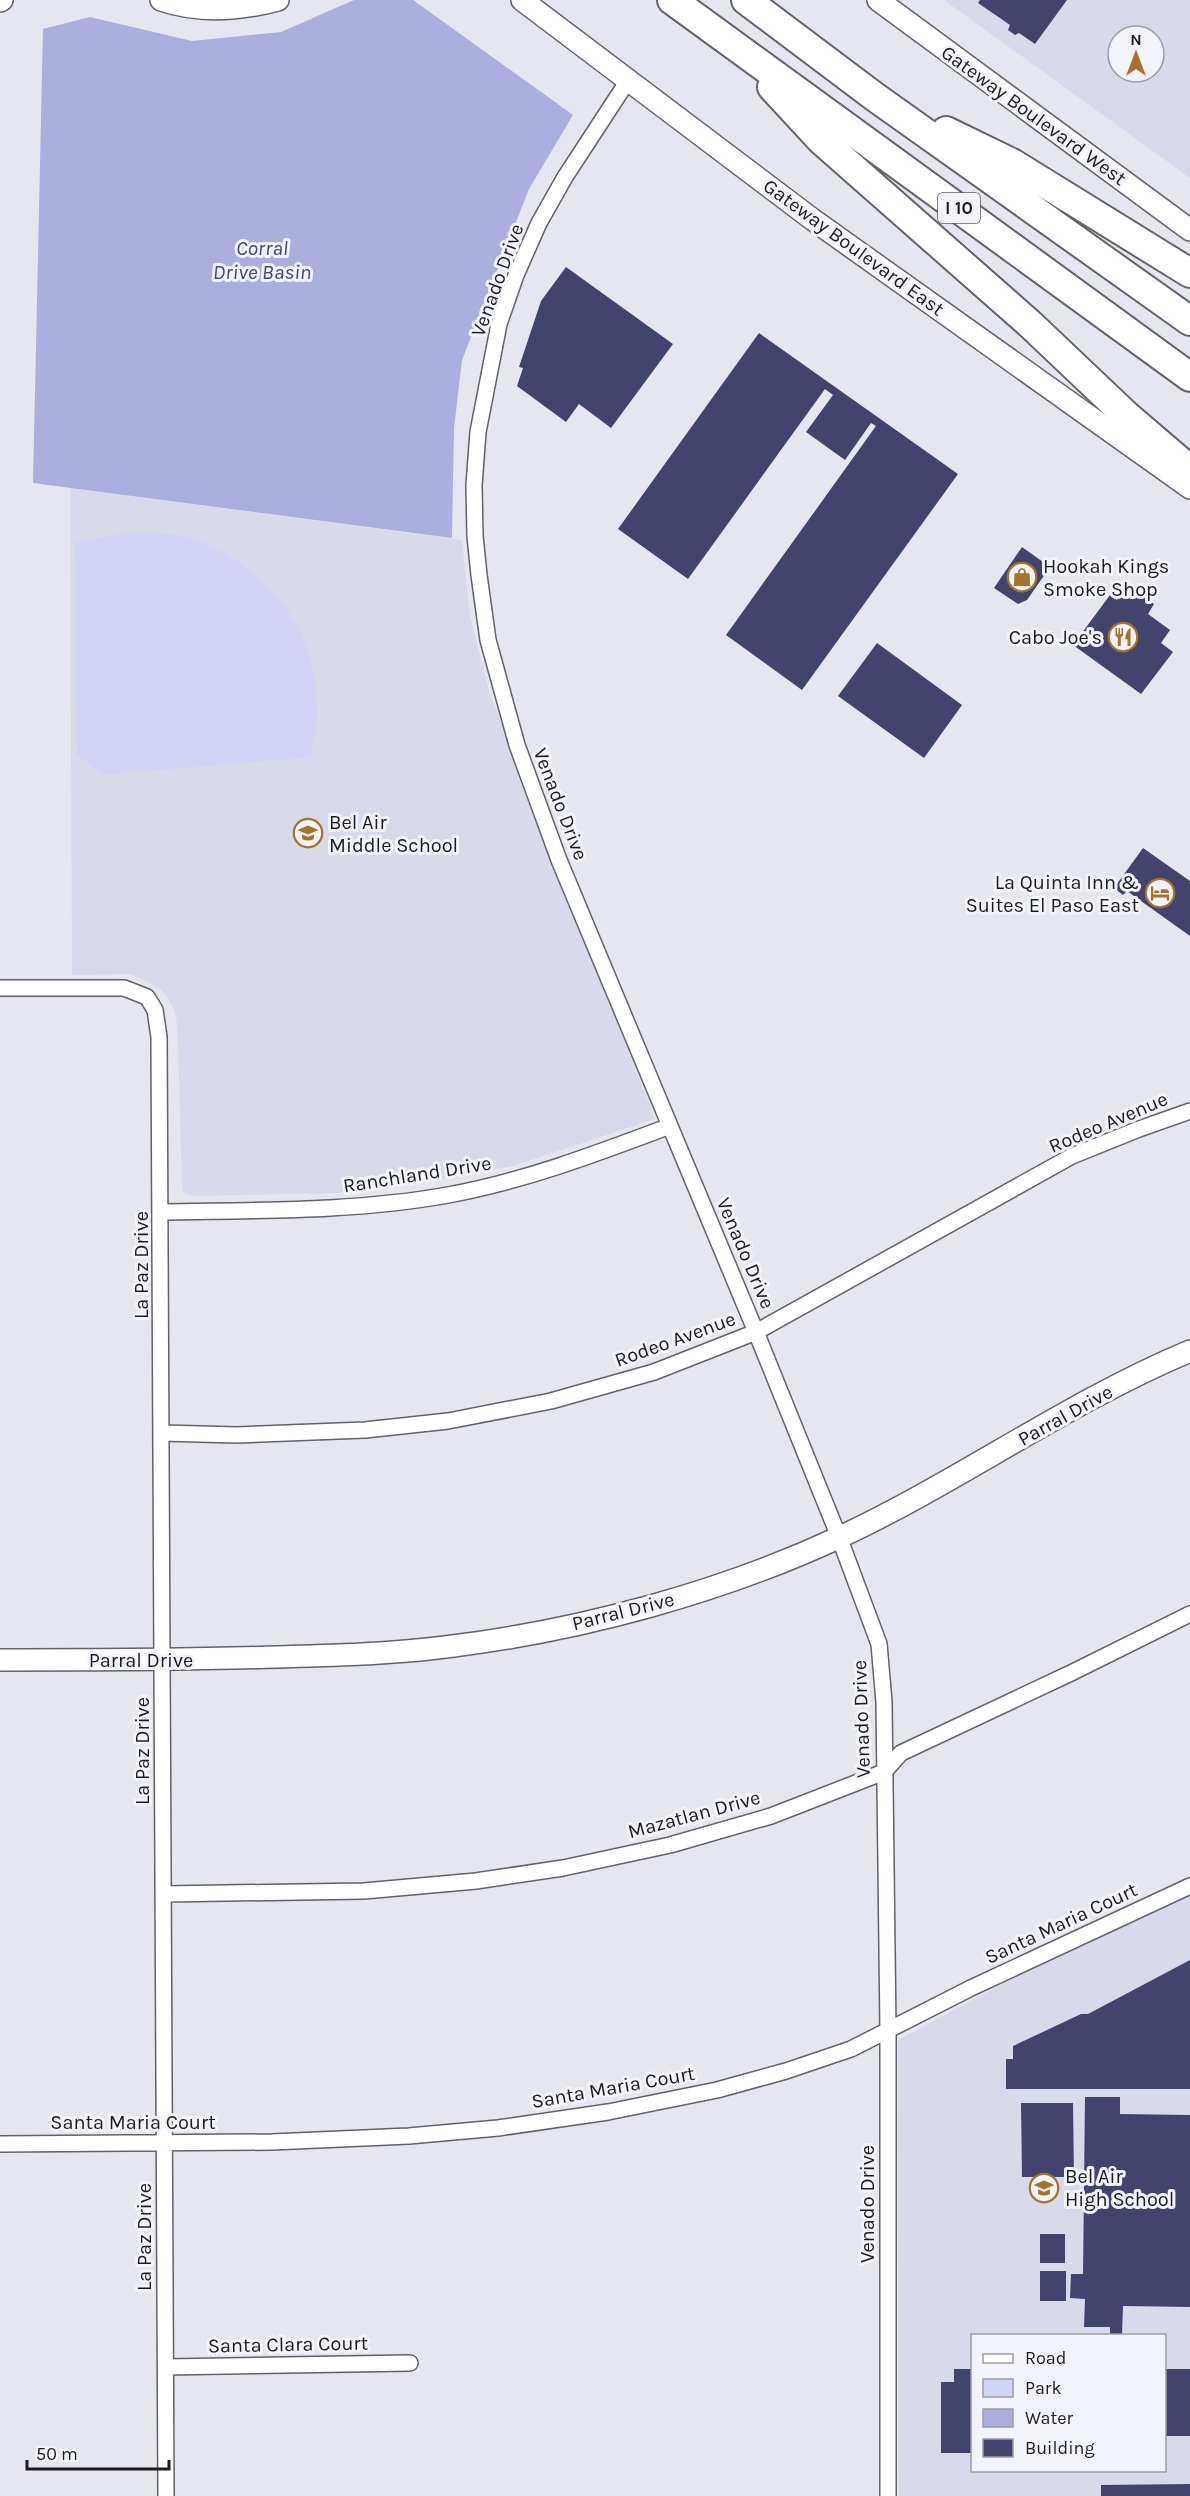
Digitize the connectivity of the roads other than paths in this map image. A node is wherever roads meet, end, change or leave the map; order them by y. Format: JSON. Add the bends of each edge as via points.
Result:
{"nodes":[{"id":1,"x":161,"y":0,"type":"edge"},
{"id":2,"x":278,"y":0,"type":"edge"},
{"id":3,"x":522,"y":0,"type":"edge"},
{"id":4,"x":672,"y":0,"type":"edge"},
{"id":5,"x":746,"y":0,"type":"edge"},
{"id":6,"x":878,"y":0,"type":"edge"},
{"id":7,"x":728,"y":39,"type":"junction"},
{"id":8,"x":629,"y":79,"type":"junction"},
{"id":9,"x":875,"y":97,"type":"junction"},
{"id":10,"x":1190,"y":230,"type":"edge"},
{"id":11,"x":1190,"y":273,"type":"edge"},
{"id":12,"x":1190,"y":321,"type":"edge"},
{"id":13,"x":1190,"y":377,"type":"edge"},
{"id":14,"x":1190,"y":473,"type":"edge"},
{"id":15,"x":1190,"y":488,"type":"edge"},
{"id":16,"x":0,"y":988,"type":"edge"},
{"id":17,"x":1190,"y":1111,"type":"edge"},
{"id":18,"x":670,"y":1126,"type":"junction"},
{"id":19,"x":161,"y":1212,"type":"junction"},
{"id":20,"x":756,"y":1332,"type":"junction"},
{"id":21,"x":1190,"y":1351,"type":"edge"},
{"id":22,"x":162,"y":1433,"type":"junction"},
{"id":23,"x":839,"y":1537,"type":"junction"},
{"id":24,"x":1190,"y":1614,"type":"edge"},
{"id":25,"x":0,"y":1660,"type":"edge"},
{"id":26,"x":163,"y":1661,"type":"junction"},
{"id":27,"x":884,"y":1772,"type":"junction"},
{"id":28,"x":1190,"y":1886,"type":"edge"},
{"id":29,"x":164,"y":1894,"type":"junction"},
{"id":30,"x":888,"y":2030,"type":"junction"},
{"id":31,"x":165,"y":2142,"type":"junction"},
{"id":32,"x":0,"y":2144,"type":"edge"},
{"id":33,"x":410,"y":2363,"type":"dead end"},
{"id":34,"x":166,"y":2367,"type":"junction"},
{"id":35,"x":166,"y":2496,"type":"edge"},
{"id":36,"x":888,"y":2496,"type":"edge"}],
"edges":[{"from":1,"to":2,"type":"street","via":[[210,9]]},
{"from":3,"to":8,"type":"street","name":"Gateway Boulevard East"},
{"from":4,"to":7,"type":"highway","number":"I 10"},
{"from":5,"to":9,"type":"highway","number":"I 10"},
{"from":6,"to":10,"type":"street","name":"Gateway Boulevard West"},
{"from":7,"to":13,"type":"highway","number":"I 10"},
{"from":7,"to":14,"type":"highway","via":[[821,140],[1030,324]]},
{"from":8,"to":15,"type":"street","name":"Gateway Boulevard East","via":[[812,219]]},
{"from":8,"to":18,"type":"street","name":"Venado Drive","via":[[539,223],[499,324],[478,432],[475,536],[488,640],[517,745],[559,860]]},
{"from":9,"to":11,"type":"highway","via":[[1012,163]]},
{"from":9,"to":12,"type":"highway","number":"I 10"},
{"from":16,"to":19,"type":"street","name":"La Paz Drive","via":[[124,988],[147,997],[155,1010],[159,1037]]},
{"from":17,"to":20,"type":"street","name":"Rodeo Avenue","via":[[1072,1156]]},
{"from":18,"to":19,"type":"street","name":"Ranchland Drive","via":[[514,1180],[448,1195],[317,1209]]},
{"from":18,"to":20,"type":"street","name":"Venado Drive"},
{"from":19,"to":22,"type":"street","name":"La Paz Drive"},
{"from":20,"to":22,"type":"street","name":"Rodeo Avenue","via":[[654,1372],[551,1401],[448,1421],[364,1430],[237,1435]]},
{"from":20,"to":23,"type":"street","name":"Venado Drive"},
{"from":21,"to":23,"type":"street","name":"Parral Drive","via":[[1133,1377],[939,1486]]},
{"from":22,"to":26,"type":"street","name":"La Paz Drive"},
{"from":23,"to":26,"type":"street","name":"Parral Drive","via":[[744,1576],[652,1607],[558,1628],[453,1646],[332,1656]]},
{"from":23,"to":27,"type":"street","name":"Venado Drive","via":[[879,1644]]},
{"from":24,"to":27,"type":"street","name":"Mazatlan Drive","via":[[901,1753]]},
{"from":25,"to":26,"type":"street","name":"Parral Drive"},
{"from":26,"to":29,"type":"street","name":"La Paz Drive"},
{"from":27,"to":29,"type":"street","name":"Mazatlan Drive","via":[[771,1816],[670,1845],[563,1868],[364,1891]]},
{"from":27,"to":30,"type":"street","name":"Venado Drive"},
{"from":28,"to":30,"type":"street","name":"Santa Maria Court"},
{"from":29,"to":31,"type":"street","name":"La Paz Drive"},
{"from":30,"to":31,"type":"street","name":"Santa Maria Court","via":[[851,2049],[786,2071],[717,2090],[608,2112],[409,2136]]},
{"from":30,"to":36,"type":"street","name":"Venado Drive"},
{"from":31,"to":32,"type":"street","name":"Santa Maria Court"},
{"from":31,"to":34,"type":"street","name":"La Paz Drive"},
{"from":33,"to":34,"type":"street","name":"Santa Clara Court"},
{"from":34,"to":35,"type":"street","name":"La Paz Drive"}]}
